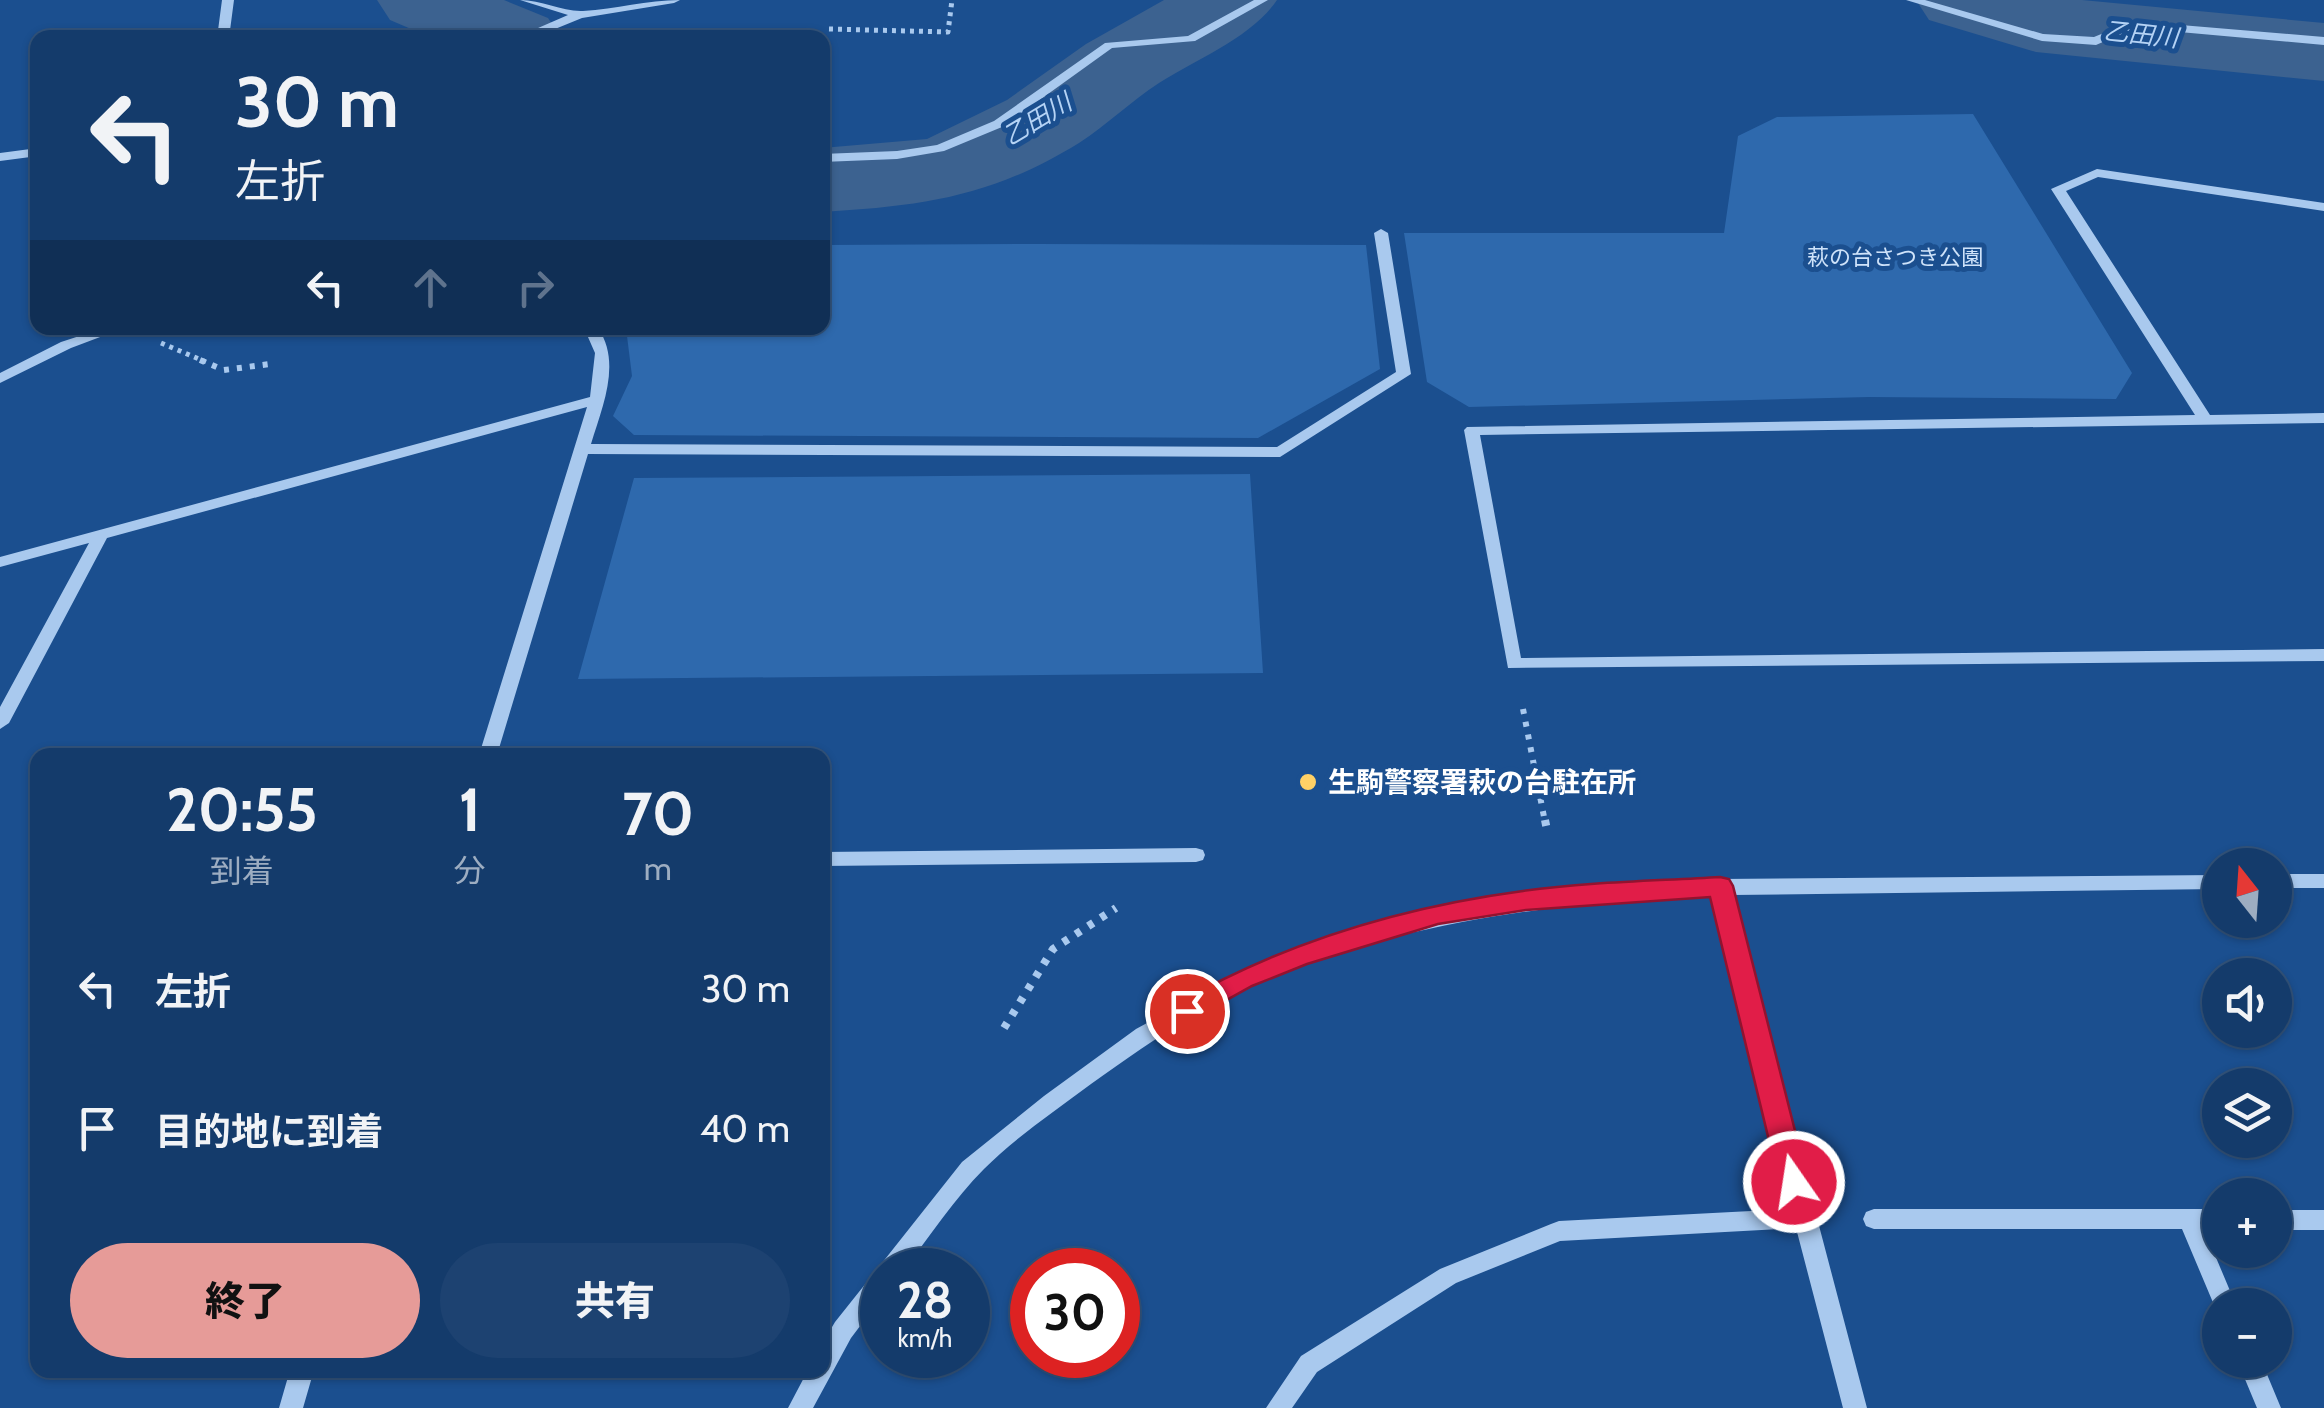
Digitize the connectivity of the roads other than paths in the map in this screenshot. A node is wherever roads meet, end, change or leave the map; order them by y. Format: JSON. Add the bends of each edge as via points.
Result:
{"nodes":[{"id":1,"x":228,"y":0,"type":"edge"},
{"id":2,"x":526,"y":0,"type":"edge"},
{"id":3,"x":674,"y":0,"type":"edge"},
{"id":4,"x":1262,"y":0,"type":"edge"},
{"id":5,"x":1912,"y":0,"type":"edge"},
{"id":6,"x":579,"y":16,"type":"junction"},
{"id":7,"x":224,"y":30,"type":"edge"},
{"id":8,"x":542,"y":30,"type":"edge"},
{"id":9,"x":2324,"y":41,"type":"edge"},
{"id":10,"x":30,"y":153,"type":"edge"},
{"id":11,"x":0,"y":157,"type":"edge"},
{"id":12,"x":830,"y":158,"type":"edge"},
{"id":13,"x":2324,"y":207,"type":"edge"},
{"id":14,"x":1381,"y":233,"type":"dead end"},
{"id":15,"x":97,"y":335,"type":"edge"},
{"id":16,"x":597,"y":335,"type":"edge"},
{"id":17,"x":0,"y":379,"type":"edge"},
{"id":18,"x":597,"y":400,"type":"junction"},
{"id":19,"x":2204,"y":418,"type":"junction"},
{"id":20,"x":2324,"y":418,"type":"edge"},
{"id":21,"x":581,"y":450,"type":"junction"},
{"id":22,"x":101,"y":536,"type":"junction"},
{"id":23,"x":0,"y":562,"type":"edge"},
{"id":24,"x":2324,"y":655,"type":"edge"},
{"id":25,"x":0,"y":723,"type":"edge"},
{"id":26,"x":490,"y":748,"type":"edge"},
{"id":27,"x":1196,"y":854,"type":"road end"},
{"id":28,"x":830,"y":858,"type":"edge"},
{"id":29,"x":2292,"y":881,"type":"edge"},
{"id":30,"x":2324,"y":881,"type":"edge"},
{"id":31,"x":2202,"y":882,"type":"edge"},
{"id":32,"x":1720,"y":886,"type":"junction"},
{"id":33,"x":1802,"y":1218,"type":"junction"},
{"id":34,"x":2188,"y":1218,"type":"junction"},
{"id":35,"x":2202,"y":1218,"type":"edge"},
{"id":36,"x":1874,"y":1219,"type":"dead end"},
{"id":37,"x":2292,"y":1220,"type":"edge"},
{"id":38,"x":2324,"y":1220,"type":"edge"},
{"id":39,"x":907,"y":1248,"type":"edge"},
{"id":40,"x":2219,"y":1288,"type":"edge"},
{"id":41,"x":860,"y":1308,"type":"edge"},
{"id":42,"x":830,"y":1353,"type":"edge"},
{"id":43,"x":300,"y":1378,"type":"edge"},
{"id":44,"x":817,"y":1378,"type":"edge"},
{"id":45,"x":2257,"y":1378,"type":"edge"},
{"id":46,"x":291,"y":1408,"type":"edge"},
{"id":47,"x":800,"y":1408,"type":"edge"},
{"id":48,"x":1278,"y":1408,"type":"edge"},
{"id":49,"x":1854,"y":1408,"type":"edge"},
{"id":50,"x":2270,"y":1408,"type":"edge"}],
"edges":[{"from":1,"to":7,"type":"street"},
{"from":2,"to":6,"type":"street"},
{"from":3,"to":6,"type":"street"},
{"from":4,"to":12,"type":"street","via":[[1191,39],[1109,45],[998,124],[940,148]]},
{"from":5,"to":9,"type":"street","via":[[2042,37],[2096,41],[2133,24]]},
{"from":6,"to":8,"type":"street"},
{"from":10,"to":11,"type":"street"},
{"from":13,"to":19,"type":"street","via":[[2098,173],[2058,188]]},
{"from":14,"to":21,"type":"street","via":[[1404,374],[1280,452]]},
{"from":15,"to":17,"type":"street"},
{"from":16,"to":18,"type":"street","via":[[604,364]]},
{"from":18,"to":21,"type":"street"},
{"from":18,"to":22,"type":"street"},
{"from":19,"to":20,"type":"street"},
{"from":19,"to":24,"type":"street","via":[[1472,430],[1514,664]]},
{"from":21,"to":26,"type":"street"},
{"from":22,"to":23,"type":"street"},
{"from":22,"to":25,"type":"street"},
{"from":27,"to":28,"type":"street"},
{"from":29,"to":30,"type":"street"},
{"from":31,"to":32,"type":"street"},
{"from":32,"to":33,"type":"street"},
{"from":32,"to":39,"type":"street","via":[[1526,900],[1438,914],[1242,979],[1103,1060],[971,1167]]},
{"from":33,"to":48,"type":"street","via":[[1559,1231],[1448,1276],[1308,1364]]},
{"from":33,"to":49,"type":"street"},
{"from":34,"to":35,"type":"street"},
{"from":34,"to":36,"type":"street"},
{"from":34,"to":40,"type":"street"},
{"from":37,"to":38,"type":"street"},
{"from":41,"to":42,"type":"street"},
{"from":43,"to":46,"type":"street"},
{"from":44,"to":47,"type":"street"},
{"from":45,"to":50,"type":"street"}]}
